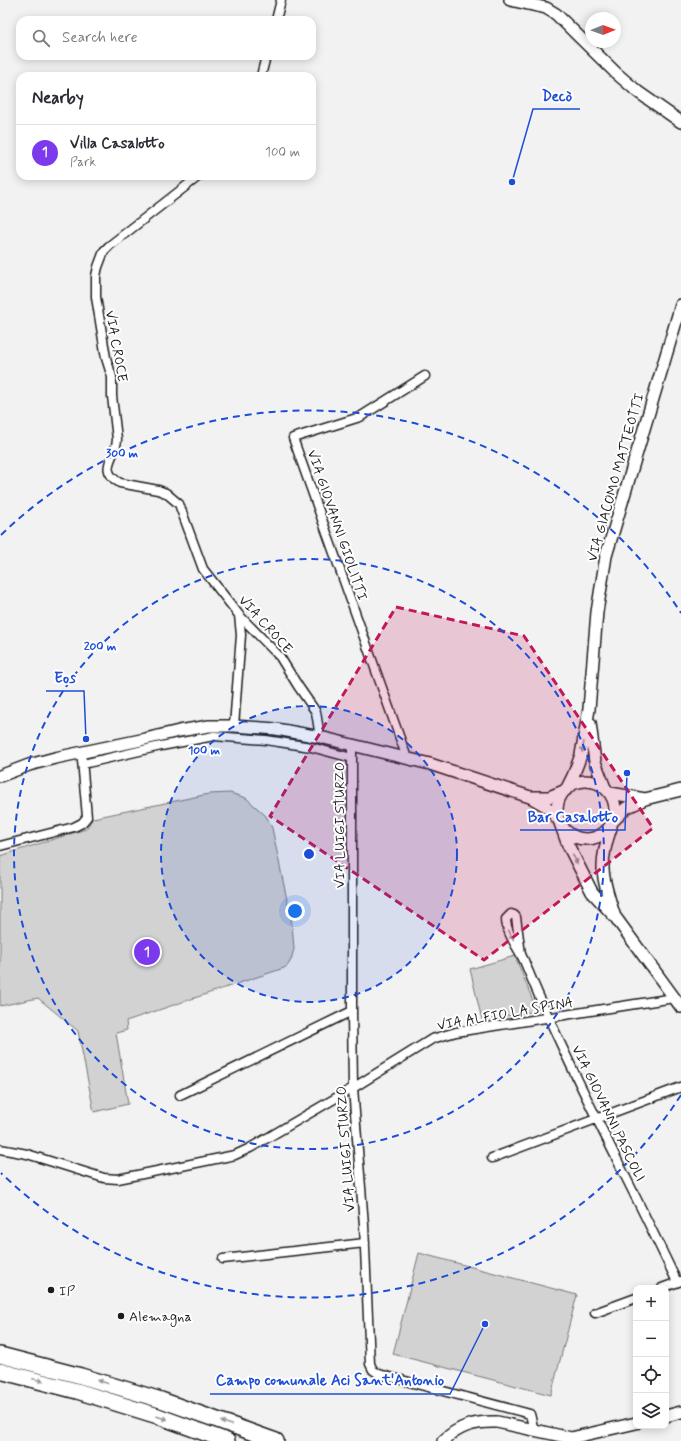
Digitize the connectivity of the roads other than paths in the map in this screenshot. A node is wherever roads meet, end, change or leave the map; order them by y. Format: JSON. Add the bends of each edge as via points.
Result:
{"nodes":[{"id":1,"x":281,"y":0,"type":"edge"},
{"id":2,"x":510,"y":0,"type":"edge"},
{"id":3,"x":277,"y":16,"type":"edge"},
{"id":4,"x":265,"y":60,"type":"edge"},
{"id":5,"x":262,"y":72,"type":"edge"},
{"id":6,"x":681,"y":122,"type":"edge"},
{"id":7,"x":194,"y":180,"type":"edge"},
{"id":8,"x":681,"y":305,"type":"edge"},
{"id":9,"x":425,"y":376,"type":"dead end"},
{"id":10,"x":239,"y":615,"type":"junction"},
{"id":11,"x":589,"y":709,"type":"junction"},
{"id":12,"x":234,"y":726,"type":"junction"},
{"id":13,"x":320,"y":737,"type":"junction"},
{"id":14,"x":352,"y":745,"type":"junction"},
{"id":15,"x":352,"y":758,"type":"junction"},
{"id":16,"x":407,"y":758,"type":"junction"},
{"id":17,"x":82,"y":759,"type":"junction"},
{"id":18,"x":0,"y":776,"type":"edge"},
{"id":19,"x":566,"y":789,"type":"junction"},
{"id":20,"x":681,"y":790,"type":"edge"},
{"id":21,"x":608,"y":791,"type":"junction"},
{"id":22,"x":530,"y":797,"type":"junction"},
{"id":23,"x":645,"y":799,"type":"junction"},
{"id":24,"x":560,"y":821,"type":"junction"},
{"id":25,"x":612,"y":823,"type":"junction"},
{"id":26,"x":0,"y":846,"type":"edge"},
{"id":27,"x":616,"y":918,"type":"junction"},
{"id":28,"x":521,"y":954,"type":"dead end"},
{"id":29,"x":674,"y":998,"type":"junction"},
{"id":30,"x":681,"y":1007,"type":"edge"},
{"id":31,"x":352,"y":1011,"type":"junction"},
{"id":32,"x":548,"y":1018,"type":"junction"},
{"id":33,"x":681,"y":1086,"type":"edge"},
{"id":34,"x":353,"y":1088,"type":"junction"},
{"id":35,"x":180,"y":1095,"type":"dead end"},
{"id":36,"x":597,"y":1118,"type":"junction"},
{"id":37,"x":0,"y":1149,"type":"edge"},
{"id":38,"x":492,"y":1158,"type":"dead end"},
{"id":39,"x":365,"y":1243,"type":"junction"},
{"id":40,"x":223,"y":1259,"type":"dead end"},
{"id":41,"x":679,"y":1281,"type":"edge"},
{"id":42,"x":669,"y":1285,"type":"edge"},
{"id":43,"x":633,"y":1299,"type":"edge"},
{"id":44,"x":595,"y":1313,"type":"dead end"},
{"id":45,"x":0,"y":1355,"type":"edge"},
{"id":46,"x":0,"y":1370,"type":"edge"},
{"id":47,"x":681,"y":1412,"type":"edge"},
{"id":48,"x":669,"y":1415,"type":"edge"},
{"id":49,"x":633,"y":1424,"type":"edge"},
{"id":50,"x":534,"y":1431,"type":"junction"},
{"id":51,"x":227,"y":1441,"type":"edge"},
{"id":52,"x":276,"y":1441,"type":"edge"},
{"id":53,"x":443,"y":1441,"type":"edge"}],
"edges":[{"from":1,"to":3,"type":"street"},
{"from":2,"to":6,"type":"main road","via":[[546,8],[556,14],[616,74]]},
{"from":4,"to":5,"type":"street"},
{"from":7,"to":10,"type":"street","name":"VIA CROCE","via":[[109,246],[100,258],[96,276],[96,297],[106,358],[112,377],[117,444],[108,464],[109,470],[120,484],[166,493],[179,504],[203,569]]},
{"from":8,"to":11,"type":"main road","name":"VIA GIACOMO MATTEOTTI","via":[[606,556],[597,612]]},
{"from":9,"to":16,"type":"street","name":"VIA GIOVANNI GIOLITTI","via":[[360,417],[294,438]]},
{"from":10,"to":12,"type":"street","via":[[241,635]]},
{"from":10,"to":13,"type":"street","name":"VIA CROCE","via":[[280,657],[316,712]]},
{"from":11,"to":19,"type":"main road","one_way":true,"via":[[581,755]]},
{"from":11,"to":21,"type":"main road","via":[[595,762]]},
{"from":12,"to":13,"type":"main road","via":[[276,729]]},
{"from":12,"to":17,"type":"main road","via":[[179,730]]},
{"from":13,"to":14,"type":"main road"},
{"from":14,"to":15,"type":"street","name":"VIA LUIGI STURZO"},
{"from":14,"to":16,"type":"main road"},
{"from":15,"to":17,"type":"street","via":[[311,747],[214,736]]},
{"from":15,"to":31,"type":"street","name":"VIA LUIGI STURZO"},
{"from":16,"to":22,"type":"main road"},
{"from":17,"to":18,"type":"main road","via":[[55,758]]},
{"from":17,"to":26,"type":"street","via":[[87,817],[82,823]]},
{"from":19,"to":21,"type":"main road","via":[[586,781],[600,784]]},
{"from":19,"to":22,"type":"main road","via":[[549,797]]},
{"from":19,"to":24,"type":"main road","via":[[558,807]]},
{"from":20,"to":23,"type":"main road"},
{"from":21,"to":23,"type":"main road"},
{"from":21,"to":25,"type":"main road","via":[[615,807]]},
{"from":22,"to":24,"type":"main road","via":[[546,806]]},
{"from":23,"to":25,"type":"main road","via":[[626,808]]},
{"from":24,"to":25,"type":"main road","via":[[570,834],[582,839],[596,837],[608,830]]},
{"from":24,"to":27,"type":"main road","one_way":true,"via":[[568,845],[592,892]]},
{"from":25,"to":27,"type":"main road","via":[[602,859],[604,882]]},
{"from":27,"to":29,"type":"main road"},
{"from":28,"to":32,"type":"street","name":"VIA GIOVANNI PASCOLI"},
{"from":29,"to":30,"type":"main road"},
{"from":29,"to":32,"type":"street","name":"VIA ALFIO LA SPINA"},
{"from":31,"to":34,"type":"street","name":"VIA LUIGI STURZO"},
{"from":31,"to":35,"type":"street"},
{"from":32,"to":34,"type":"street","name":"VIA ALFIO LA SPINA","via":[[456,1032],[432,1039]]},
{"from":32,"to":36,"type":"street","name":"VIA GIOVANNI PASCOLI"},
{"from":33,"to":36,"type":"street"},
{"from":34,"to":37,"type":"street","name":"VIA ALFIO LA SPINA","via":[[250,1148],[234,1154],[118,1179],[104,1178],[27,1154]]},
{"from":34,"to":39,"type":"street","name":"VIA LUIGI STURZO"},
{"from":36,"to":38,"type":"street"},
{"from":36,"to":41,"type":"street","name":"VIA GIOVANNI PASCOLI"},
{"from":39,"to":40,"type":"street"},
{"from":39,"to":50,"type":"street","name":"VIA LUIGI STURZO","via":[[370,1364],[373,1370],[379,1374],[530,1414]]},
{"from":41,"to":42,"type":"street"},
{"from":43,"to":44,"type":"street"},
{"from":52,"to":45,"type":"highway","one_way":true,"via":[[161,1400]]},
{"from":46,"to":51,"type":"highway","one_way":true,"via":[[158,1416]]},
{"from":47,"to":48,"type":"main road"},
{"from":49,"to":50,"type":"main road","via":[[571,1438]]},
{"from":50,"to":53,"type":"main road","via":[[496,1422],[472,1423],[459,1428]]}]}
